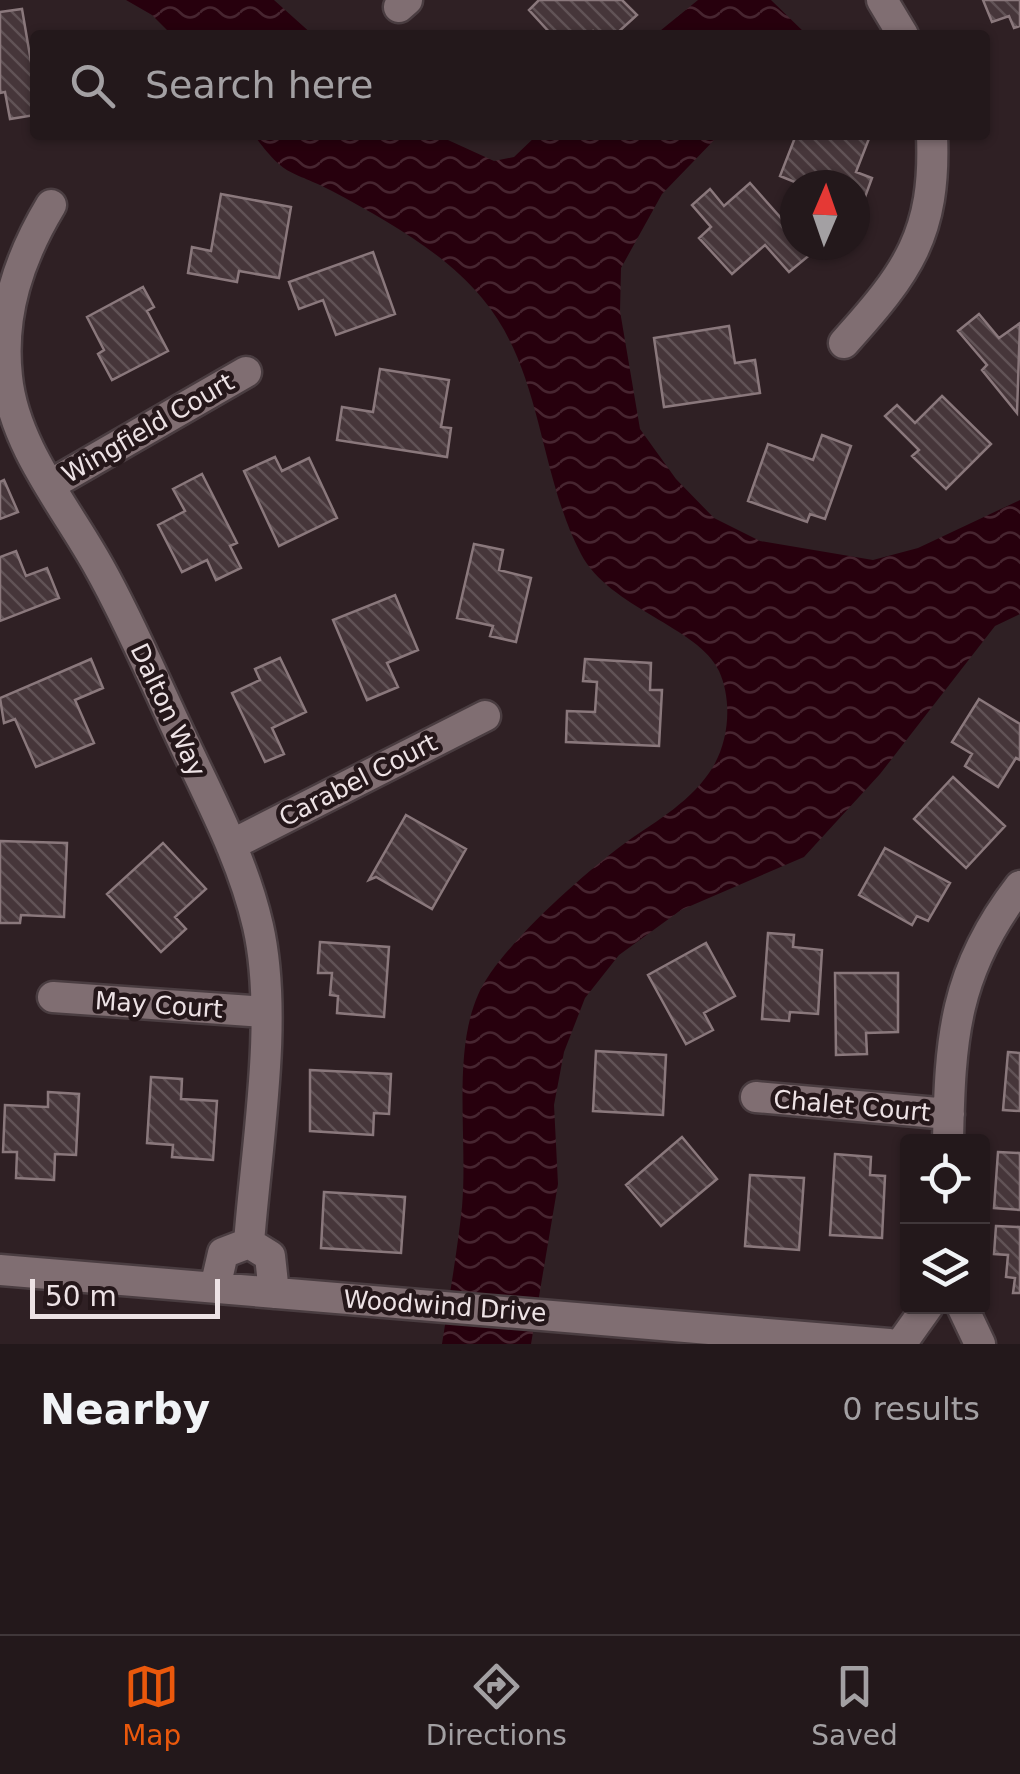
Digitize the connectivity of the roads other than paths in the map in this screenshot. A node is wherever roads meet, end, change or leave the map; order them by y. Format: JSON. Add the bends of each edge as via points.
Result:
{"nodes":[{"id":1,"x":882,"y":0,"type":"edge"},
{"id":2,"x":900,"y":30,"type":"edge"},
{"id":3,"x":932,"y":140,"type":"edge"},
{"id":4,"x":51,"y":205,"type":"dead end"},
{"id":5,"x":844,"y":342,"type":"dead end"},
{"id":6,"x":246,"y":372,"type":"dead end"},
{"id":7,"x":50,"y":484,"type":"junction"},
{"id":8,"x":485,"y":716,"type":"dead end"},
{"id":9,"x":231,"y":844,"type":"junction"},
{"id":10,"x":1020,"y":886,"type":"edge"},
{"id":11,"x":54,"y":998,"type":"dead end"},
{"id":12,"x":265,"y":1012,"type":"junction"},
{"id":13,"x":756,"y":1097,"type":"dead end"},
{"id":14,"x":948,"y":1128,"type":"edge"},
{"id":15,"x":249,"y":1244,"type":"junction"},
{"id":16,"x":0,"y":1270,"type":"edge"},
{"id":17,"x":216,"y":1288,"type":"junction"},
{"id":18,"x":274,"y":1293,"type":"junction"},
{"id":19,"x":922,"y":1314,"type":"edge"},
{"id":20,"x":966,"y":1314,"type":"edge"},
{"id":21,"x":677,"y":1335,"type":"edge"},
{"id":22,"x":730,"y":1338,"type":"edge"},
{"id":23,"x":889,"y":1344,"type":"edge"},
{"id":24,"x":900,"y":1344,"type":"edge"},
{"id":25,"x":980,"y":1344,"type":"edge"}],
"edges":[{"from":1,"to":2,"type":"street"},
{"from":3,"to":5,"type":"street","via":[[932,192],[920,243],[894,286]]},
{"from":4,"to":7,"type":"street","name":"Dalton Way","via":[[14,280],[6,347],[14,411]]},
{"from":6,"to":7,"type":"street","name":"Wingfield Court"},
{"from":7,"to":9,"type":"street","name":"Dalton Way","via":[[103,573]]},
{"from":8,"to":9,"type":"street","name":"Carabel Court"},
{"from":9,"to":12,"type":"street","name":"Dalton Way","via":[[258,926]]},
{"from":10,"to":14,"type":"street","via":[[978,948],[961,992]]},
{"from":11,"to":12,"type":"street","name":"May Court"},
{"from":12,"to":15,"type":"street","name":"Dalton Way"},
{"from":13,"to":14,"type":"street","name":"Chalet Court"},
{"from":15,"to":17,"type":"street","via":[[223,1253]]},
{"from":15,"to":18,"type":"street","via":[[270,1256]]},
{"from":16,"to":17,"type":"street","name":"Woodwind Drive"},
{"from":17,"to":18,"type":"street","name":"Woodwind Drive"},
{"from":18,"to":21,"type":"street","name":"Woodwind Drive","via":[[546,1313]]},
{"from":19,"to":24,"type":"street"},
{"from":20,"to":25,"type":"street"},
{"from":21,"to":22,"type":"street","name":"Woodwind Drive"},
{"from":22,"to":23,"type":"street","name":"Woodwind Drive"}]}
